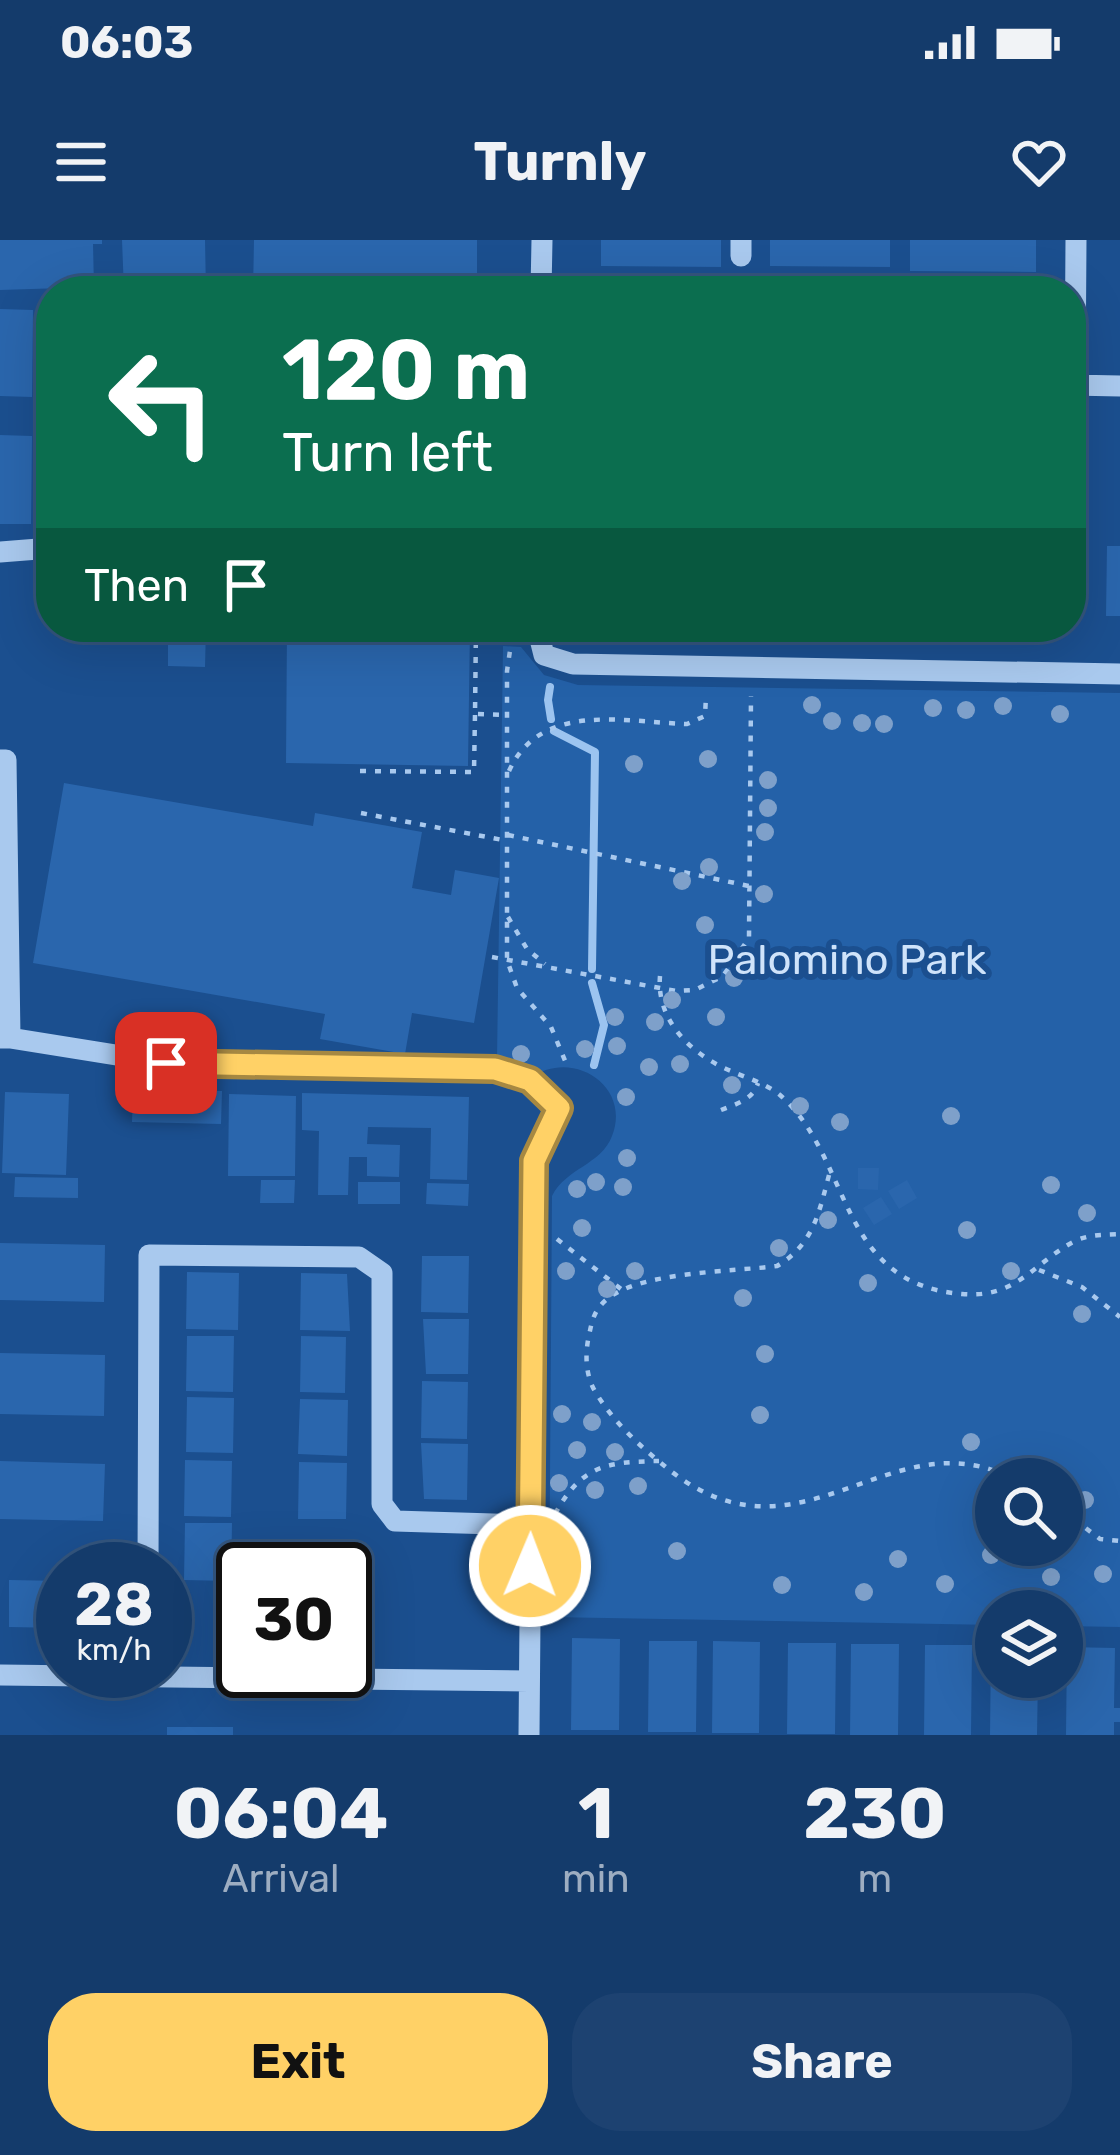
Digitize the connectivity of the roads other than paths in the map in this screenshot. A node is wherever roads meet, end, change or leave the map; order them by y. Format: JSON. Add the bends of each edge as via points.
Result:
{"nodes":[{"id":1,"x":542,"y":240,"type":"edge"},
{"id":2,"x":1076,"y":240,"type":"edge"},
{"id":3,"x":541,"y":276,"type":"edge"},
{"id":4,"x":1075,"y":276,"type":"edge"},
{"id":5,"x":1086,"y":385,"type":"edge"},
{"id":6,"x":1120,"y":386,"type":"edge"},
{"id":7,"x":36,"y":549,"type":"edge"},
{"id":8,"x":0,"y":552,"type":"edge"},
{"id":9,"x":541,"y":642,"type":"edge"},
{"id":10,"x":1120,"y":674,"type":"edge"},
{"id":11,"x":0,"y":760,"type":"edge"},
{"id":12,"x":5,"y":1038,"type":"edge"},
{"id":13,"x":542,"y":1522,"type":"junction"},
{"id":14,"x":148,"y":1542,"type":"edge"},
{"id":15,"x":0,"y":1675,"type":"edge"},
{"id":16,"x":36,"y":1675,"type":"edge"},
{"id":17,"x":192,"y":1675,"type":"edge"},
{"id":18,"x":530,"y":1681,"type":"junction"},
{"id":19,"x":530,"y":1735,"type":"edge"}],
"edges":[{"from":1,"to":3,"type":"street"},
{"from":2,"to":4,"type":"street"},
{"from":5,"to":6,"type":"street"},
{"from":7,"to":8,"type":"street"},
{"from":9,"to":10,"type":"street","via":[[544,655],[573,664]]},
{"from":11,"to":12,"type":"street"},
{"from":12,"to":13,"type":"street","via":[[166,1063],[495,1069],[530,1080],[559,1108],[534,1161]]},
{"from":13,"to":14,"type":"street","via":[[395,1521],[382,1504],[382,1273],[359,1257],[149,1256]]},
{"from":13,"to":18,"type":"street"},
{"from":15,"to":16,"type":"street"},
{"from":17,"to":18,"type":"street"},
{"from":18,"to":19,"type":"street"}]}
